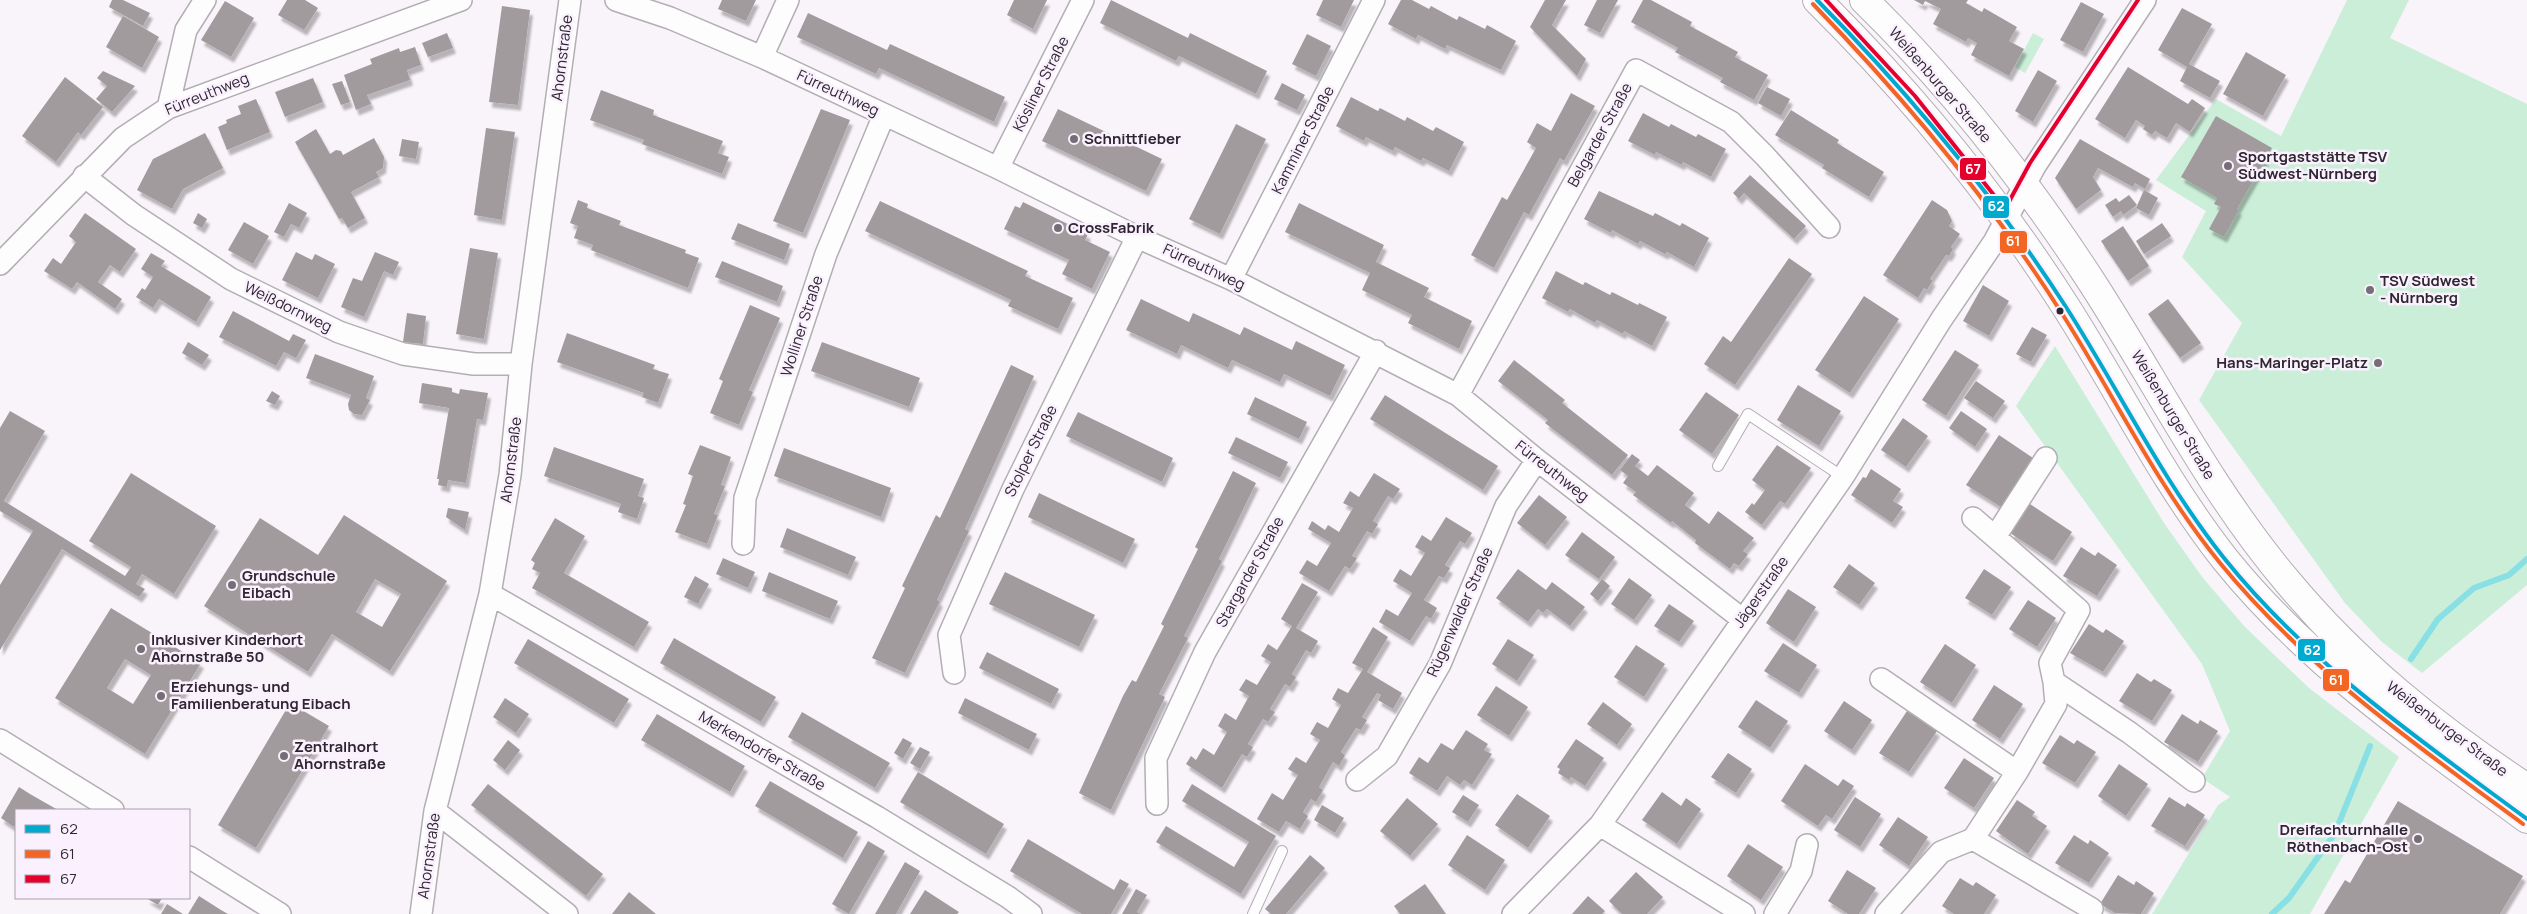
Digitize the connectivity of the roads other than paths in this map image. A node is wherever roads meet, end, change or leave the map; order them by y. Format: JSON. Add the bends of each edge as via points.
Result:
{"nodes":[{"id":1,"x":205,"y":0,"type":"edge"},
{"id":2,"x":461,"y":0,"type":"edge"},
{"id":3,"x":570,"y":0,"type":"edge"},
{"id":4,"x":616,"y":0,"type":"edge"},
{"id":5,"x":788,"y":0,"type":"edge"},
{"id":6,"x":1083,"y":0,"type":"edge"},
{"id":7,"x":1374,"y":0,"type":"edge"},
{"id":8,"x":1817,"y":0,"type":"edge"},
{"id":9,"x":1864,"y":0,"type":"edge"},
{"id":10,"x":2145,"y":0,"type":"edge"},
{"id":11,"x":762,"y":57,"type":"junction"},
{"id":12,"x":168,"y":108,"type":"junction"},
{"id":13,"x":884,"y":115,"type":"junction"},
{"id":14,"x":998,"y":168,"type":"junction"},
{"id":15,"x":84,"y":176,"type":"junction"},
{"id":16,"x":2024,"y":184,"type":"junction"},
{"id":17,"x":2006,"y":220,"type":"junction"},
{"id":18,"x":1829,"y":227,"type":"dead end"},
{"id":19,"x":1137,"y":237,"type":"junction"},
{"id":20,"x":0,"y":264,"type":"edge"},
{"id":21,"x":1231,"y":279,"type":"junction"},
{"id":22,"x":1376,"y":351,"type":"junction"},
{"id":23,"x":521,"y":364,"type":"junction"},
{"id":24,"x":1458,"y":395,"type":"junction"},
{"id":25,"x":2046,"y":458,"type":"dead end"},
{"id":26,"x":1537,"y":460,"type":"junction"},
{"id":27,"x":1718,"y":466,"type":"dead end"},
{"id":28,"x":1843,"y":477,"type":"junction"},
{"id":29,"x":1973,"y":518,"type":"dead end"},
{"id":30,"x":1995,"y":537,"type":"junction"},
{"id":31,"x":743,"y":544,"type":"dead end"},
{"id":32,"x":490,"y":594,"type":"junction"},
{"id":33,"x":1742,"y":619,"type":"junction"},
{"id":34,"x":954,"y":673,"type":"dead end"},
{"id":35,"x":1881,"y":679,"type":"dead end"},
{"id":36,"x":2054,"y":682,"type":"junction"},
{"id":37,"x":0,"y":740,"type":"edge"},
{"id":38,"x":2017,"y":772,"type":"junction"},
{"id":39,"x":1357,"y":780,"type":"dead end"},
{"id":40,"x":2194,"y":781,"type":"dead end"},
{"id":41,"x":2527,"y":788,"type":"edge"},
{"id":42,"x":1157,"y":804,"type":"dead end"},
{"id":43,"x":111,"y":809,"type":"edge"},
{"id":44,"x":435,"y":811,"type":"junction"},
{"id":45,"x":2527,"y":819,"type":"edge"},
{"id":46,"x":1600,"y":824,"type":"junction"},
{"id":47,"x":1973,"y":839,"type":"junction"},
{"id":48,"x":1807,"y":845,"type":"dead end"},
{"id":49,"x":1282,"y":850,"type":"dead end"},
{"id":50,"x":190,"y":858,"type":"edge"},
{"id":51,"x":2092,"y":909,"type":"dead end"},
{"id":52,"x":280,"y":914,"type":"edge"},
{"id":53,"x":421,"y":914,"type":"edge"},
{"id":54,"x":567,"y":914,"type":"edge"},
{"id":55,"x":1031,"y":914,"type":"edge"},
{"id":56,"x":1253,"y":914,"type":"edge"},
{"id":57,"x":1514,"y":914,"type":"edge"},
{"id":58,"x":1744,"y":914,"type":"edge"},
{"id":59,"x":1775,"y":914,"type":"edge"},
{"id":60,"x":1886,"y":914,"type":"edge"}],
"edges":[{"from":1,"to":12,"type":"street","via":[[186,30]]},
{"from":2,"to":12,"type":"street","name":"Fürreuthweg"},
{"from":3,"to":23,"type":"street","name":"Ahornstraße"},
{"from":4,"to":11,"type":"street","name":"Fürreuthweg","via":[[670,18]]},
{"from":5,"to":11,"type":"street"},
{"from":6,"to":14,"type":"street","name":"Kösliner Straße"},
{"from":7,"to":21,"type":"street","name":"Kamminer Straße"},
{"from":8,"to":17,"type":"main road","name":"Weißenburger Straße","via":[[1910,100]]},
{"from":9,"to":16,"type":"main road","name":"Weißenburger Straße","via":[[1945,87]]},
{"from":10,"to":16,"type":"street","name":"Jägerstraße"},
{"from":11,"to":13,"type":"street","name":"Fürreuthweg"},
{"from":12,"to":15,"type":"street","name":"Fürreuthweg","via":[[123,138]]},
{"from":13,"to":14,"type":"street","name":"Fürreuthweg"},
{"from":13,"to":31,"type":"street","name":"Wolliner Straße","via":[[826,254],[745,498]]},
{"from":14,"to":19,"type":"street","name":"Fürreuthweg"},
{"from":15,"to":20,"type":"street","name":"Fürreuthweg"},
{"from":15,"to":23,"type":"street","name":"Weißdornweg","via":[[231,279],[339,332],[403,354],[474,364]]},
{"from":16,"to":17,"type":"street","name":"Jägerstraße"},
{"from":16,"to":41,"type":"main road","name":"Weißenburger Straße","via":[[2094,285],[2243,526],[2286,580],[2347,647],[2401,696],[2468,749]]},
{"from":17,"to":28,"type":"street","name":"Jägerstraße"},
{"from":17,"to":45,"type":"main road","name":"Weißenburger Straße","via":[[2066,308],[2190,510],[2224,558],[2264,604],[2307,647],[2370,700]]},
{"from":18,"to":24,"type":"street","name":"Belgarder Straße","via":[[1731,122],[1636,70]]},
{"from":19,"to":21,"type":"street","name":"Fürreuthweg"},
{"from":19,"to":34,"type":"street","name":"Stolper Straße","via":[[1012,489],[949,635]]},
{"from":21,"to":22,"type":"street","name":"Fürreuthweg"},
{"from":22,"to":24,"type":"street","name":"Fürreuthweg"},
{"from":22,"to":42,"type":"street","name":"Stargarder Straße","via":[[1206,652],[1156,758]]},
{"from":23,"to":32,"type":"street","name":"Ahornstraße","via":[[510,475]]},
{"from":24,"to":26,"type":"street","name":"Fürreuthweg"},
{"from":25,"to":30,"type":"street"},
{"from":26,"to":33,"type":"street","name":"Fürreuthweg"},
{"from":26,"to":39,"type":"street","name":"Rügenwalder Straße","via":[[1506,506],[1440,664],[1387,756]]},
{"from":27,"to":28,"type":"lane","via":[[1748,414]]},
{"from":28,"to":33,"type":"street","name":"Jägerstraße"},
{"from":29,"to":30,"type":"street"},
{"from":30,"to":36,"type":"street","via":[[2079,610],[2050,663]]},
{"from":32,"to":44,"type":"street","name":"Ahornstraße"},
{"from":32,"to":55,"type":"street","name":"Merkendorfer Straße","via":[[877,817]]},
{"from":33,"to":46,"type":"street","name":"Jägerstraße"},
{"from":35,"to":38,"type":"street"},
{"from":36,"to":38,"type":"street","via":[[2056,704]]},
{"from":36,"to":40,"type":"street"},
{"from":37,"to":43,"type":"street"},
{"from":38,"to":47,"type":"street"},
{"from":44,"to":53,"type":"street","name":"Ahornstraße"},
{"from":44,"to":54,"type":"street"},
{"from":46,"to":57,"type":"street","name":"Jägerstraße"},
{"from":46,"to":58,"type":"street"},
{"from":47,"to":51,"type":"street"},
{"from":47,"to":60,"type":"street","via":[[1940,852]]},
{"from":48,"to":59,"type":"street","via":[[1801,871]]},
{"from":49,"to":56,"type":"lane"},
{"from":50,"to":52,"type":"street"}]}
